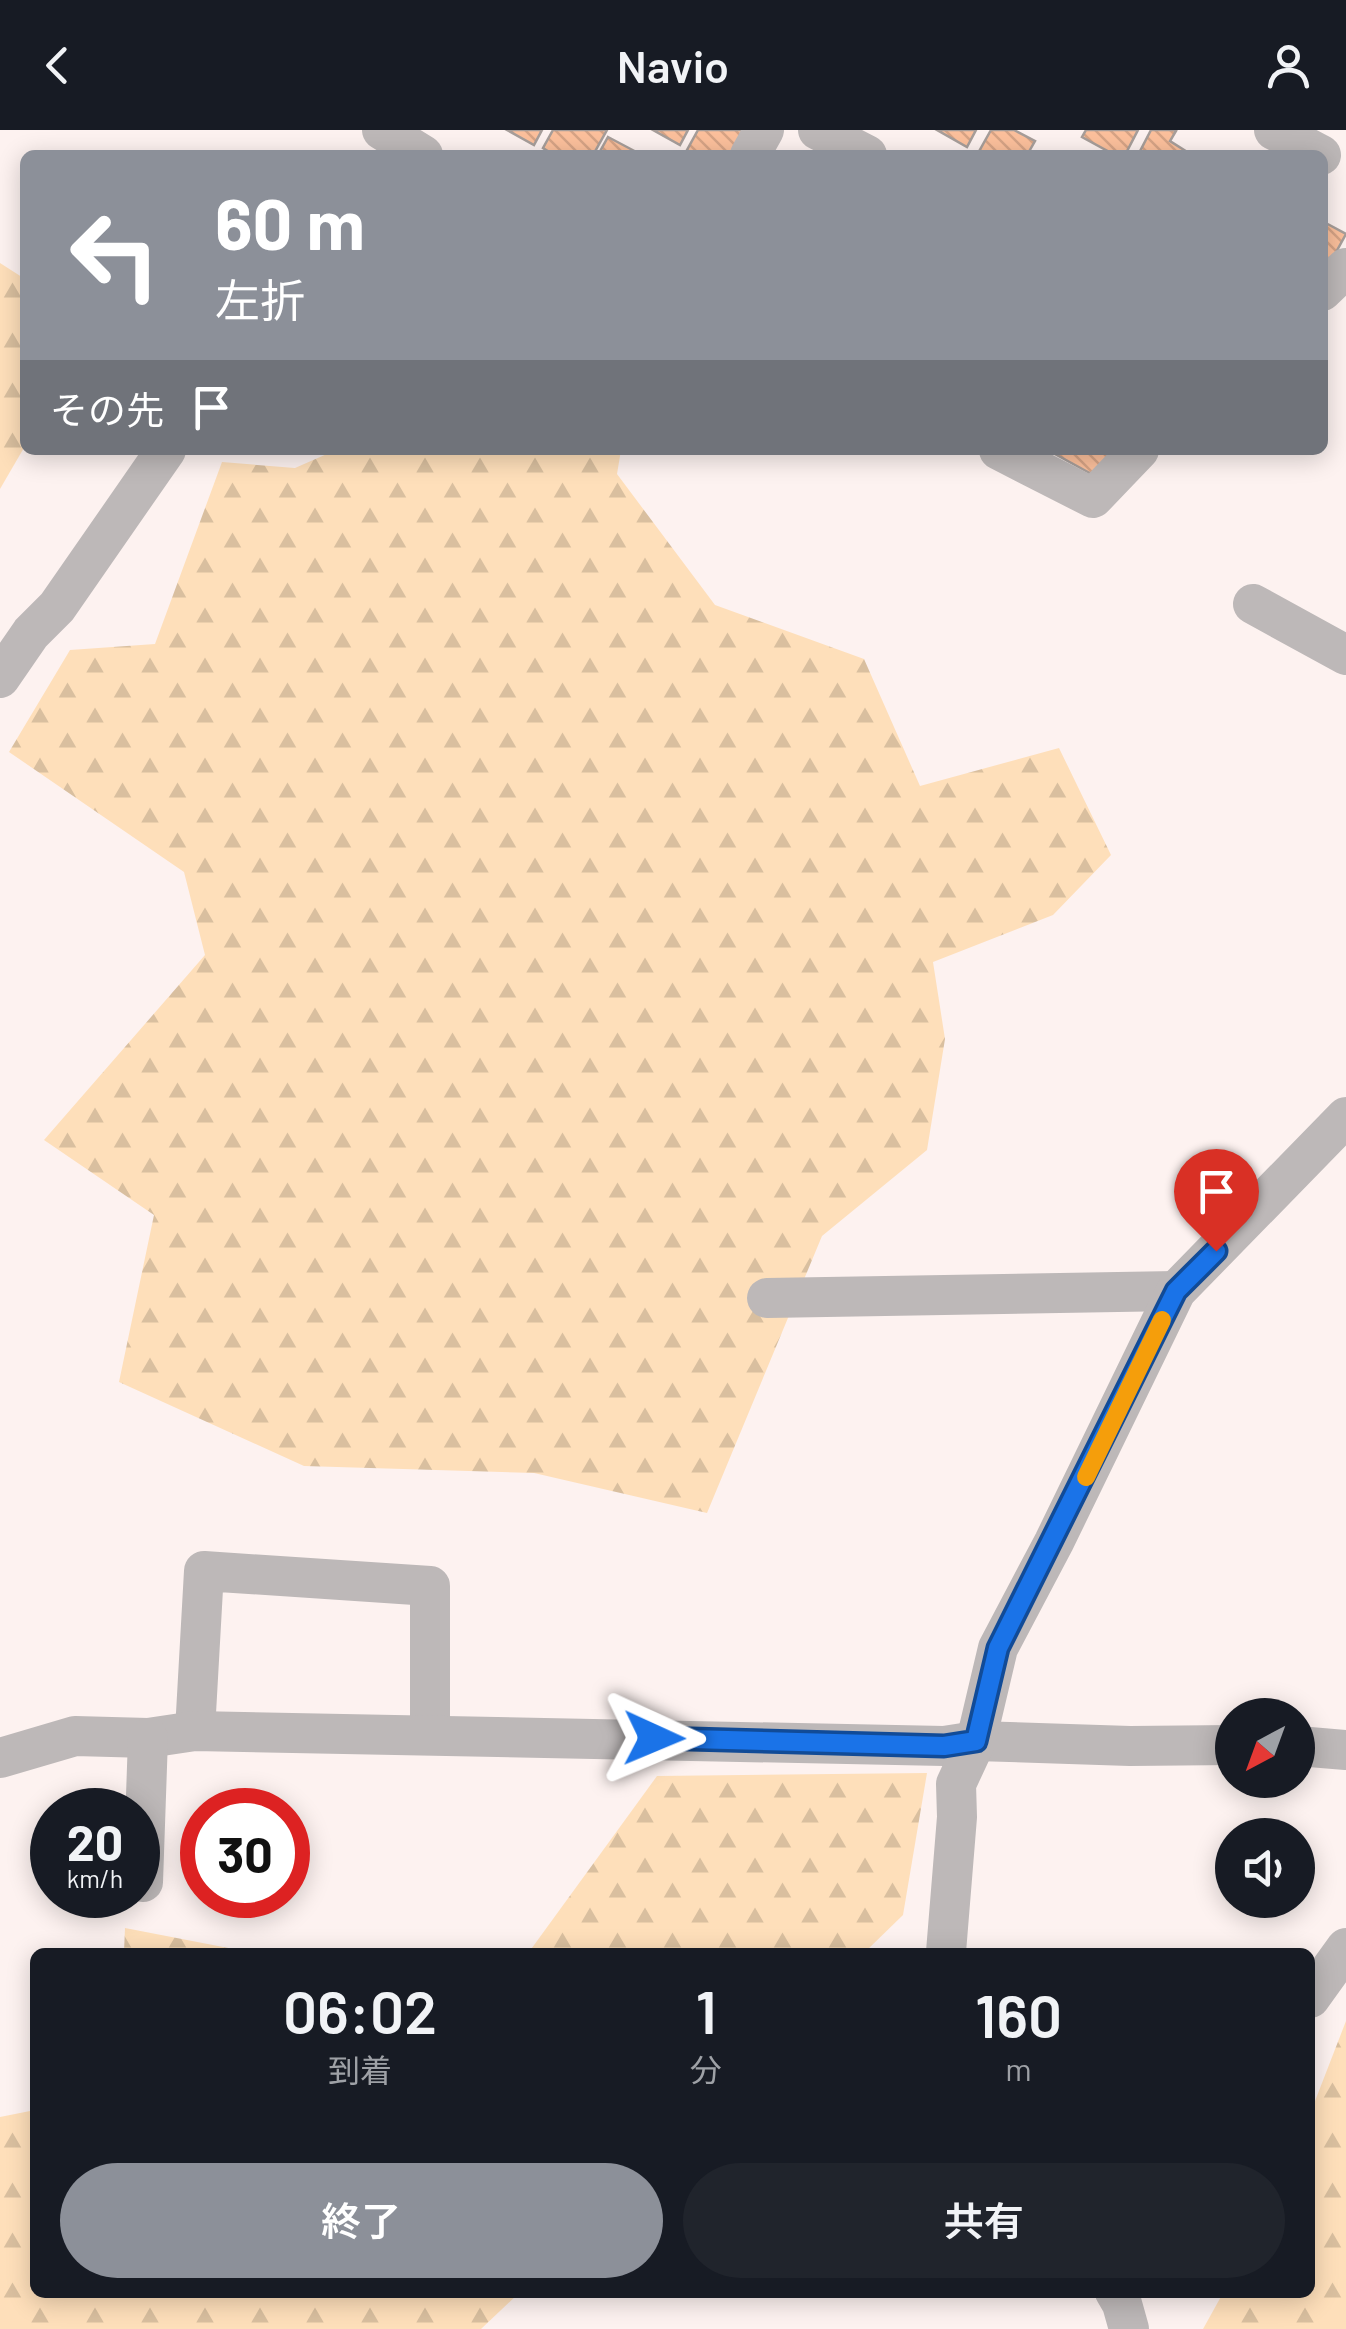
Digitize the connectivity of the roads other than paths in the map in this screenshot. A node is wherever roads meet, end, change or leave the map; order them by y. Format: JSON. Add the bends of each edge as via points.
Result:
{"nodes":[{"id":1,"x":818,"y":130,"type":"edge"},
{"id":2,"x":1274,"y":130,"type":"edge"},
{"id":3,"x":380,"y":137,"type":"edge"},
{"id":4,"x":411,"y":150,"type":"edge"},
{"id":5,"x":857,"y":150,"type":"edge"},
{"id":6,"x":1311,"y":150,"type":"edge"},
{"id":7,"x":163,"y":455,"type":"edge"},
{"id":8,"x":1009,"y":455,"type":"edge"},
{"id":9,"x":1134,"y":455,"type":"edge"},
{"id":10,"x":1252,"y":604,"type":"dead end"},
{"id":11,"x":1346,"y":655,"type":"edge"},
{"id":12,"x":0,"y":678,"type":"edge"},
{"id":13,"x":1346,"y":1117,"type":"edge"},
{"id":14,"x":1176,"y":1291,"type":"junction"},
{"id":15,"x":767,"y":1298,"type":"dead end"},
{"id":16,"x":195,"y":1731,"type":"junction"},
{"id":17,"x":430,"y":1734,"type":"junction"},
{"id":18,"x":148,"y":1738,"type":"junction"},
{"id":19,"x":976,"y":1741,"type":"junction"},
{"id":20,"x":1215,"y":1746,"type":"edge"},
{"id":21,"x":1315,"y":1747,"type":"edge"},
{"id":22,"x":1346,"y":1750,"type":"edge"},
{"id":23,"x":0,"y":1758,"type":"edge"},
{"id":24,"x":146,"y":1788,"type":"edge"},
{"id":25,"x":946,"y":1948,"type":"edge"},
{"id":26,"x":1346,"y":1948,"type":"edge"},
{"id":27,"x":1315,"y":1991,"type":"edge"},
{"id":28,"x":1118,"y":2298,"type":"edge"},
{"id":29,"x":1129,"y":2329,"type":"edge"}],
"edges":[{"from":1,"to":5,"type":"street"},
{"from":2,"to":6,"type":"street"},
{"from":3,"to":4,"type":"street"},
{"from":7,"to":12,"type":"street","via":[[58,607]]},
{"from":8,"to":9,"type":"street","via":[[1092,498]]},
{"from":10,"to":11,"type":"street"},
{"from":13,"to":14,"type":"street"},
{"from":14,"to":15,"type":"street"},
{"from":14,"to":19,"type":"street","via":[[998,1648]]},
{"from":16,"to":17,"type":"street"},
{"from":16,"to":17,"type":"street","via":[[204,1571],[430,1586]]},
{"from":16,"to":18,"type":"street"},
{"from":17,"to":19,"type":"street","via":[[944,1746]]},
{"from":18,"to":23,"type":"street","via":[[75,1736]]},
{"from":18,"to":24,"type":"street"},
{"from":19,"to":20,"type":"street"},
{"from":19,"to":25,"type":"street","via":[[956,1784]]},
{"from":21,"to":22,"type":"street"},
{"from":26,"to":27,"type":"street"},
{"from":28,"to":29,"type":"street"}]}
